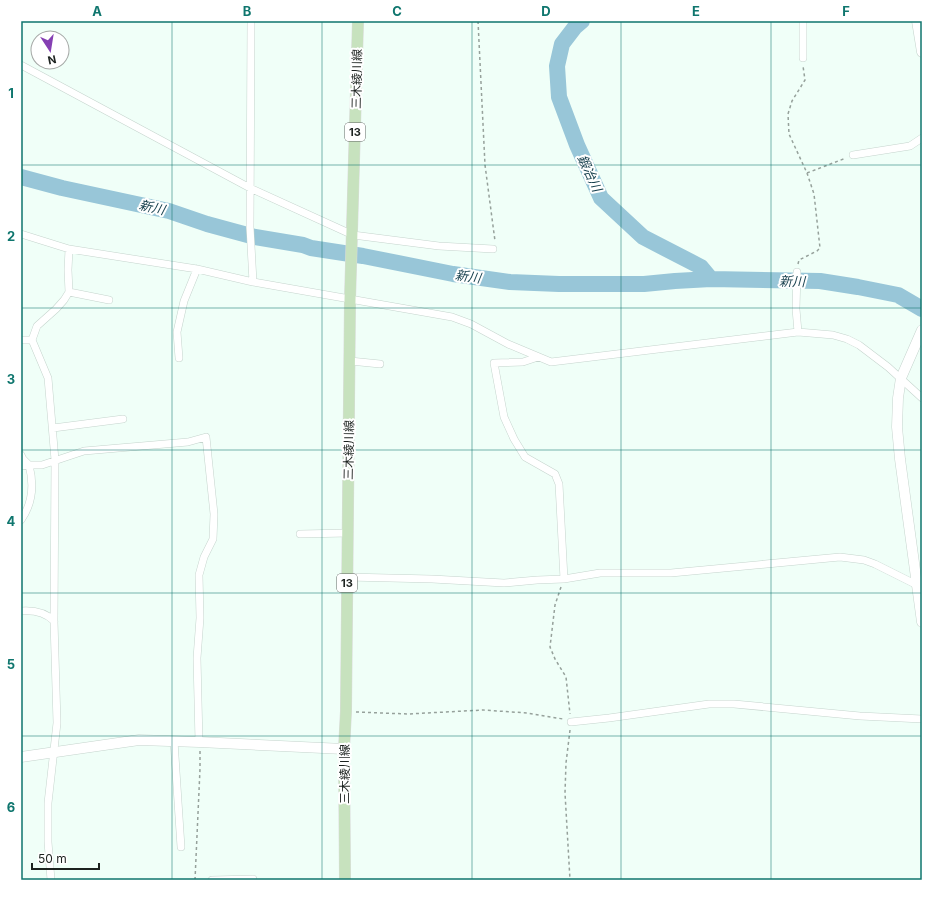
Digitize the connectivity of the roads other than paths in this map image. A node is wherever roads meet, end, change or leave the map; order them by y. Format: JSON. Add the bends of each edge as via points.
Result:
{"nodes":[{"id":1,"x":251,"y":21,"type":"edge"},
{"id":2,"x":358,"y":21,"type":"edge"},
{"id":3,"x":803,"y":21,"type":"edge"},
{"id":4,"x":917,"y":21,"type":"edge"},
{"id":5,"x":922,"y":52,"type":"edge"},
{"id":6,"x":802,"y":58,"type":"road end"},
{"id":7,"x":21,"y":65,"type":"edge"},
{"id":8,"x":922,"y":138,"type":"edge"},
{"id":9,"x":853,"y":155,"type":"road end"},
{"id":10,"x":250,"y":188,"type":"junction"},
{"id":11,"x":21,"y":234,"type":"edge"},
{"id":12,"x":353,"y":239,"type":"junction"},
{"id":13,"x":69,"y":249,"type":"junction"},
{"id":14,"x":493,"y":249,"type":"road end"},
{"id":15,"x":197,"y":269,"type":"junction"},
{"id":16,"x":797,"y":272,"type":"road end"},
{"id":17,"x":253,"y":282,"type":"junction"},
{"id":18,"x":69,"y":292,"type":"junction"},
{"id":19,"x":109,"y":300,"type":"dead end"},
{"id":20,"x":350,"y":300,"type":"junction"},
{"id":21,"x":798,"y":332,"type":"junction"},
{"id":22,"x":921,"y":333,"type":"edge"},
{"id":23,"x":21,"y":340,"type":"edge"},
{"id":24,"x":32,"y":340,"type":"junction"},
{"id":25,"x":538,"y":357,"type":"junction"},
{"id":26,"x":179,"y":358,"type":"dead end"},
{"id":27,"x":350,"y":360,"type":"junction"},
{"id":28,"x":380,"y":364,"type":"dead end"},
{"id":29,"x":902,"y":378,"type":"junction"},
{"id":30,"x":922,"y":398,"type":"edge"},
{"id":31,"x":123,"y":419,"type":"dead end"},
{"id":32,"x":53,"y":428,"type":"junction"},
{"id":33,"x":21,"y":455,"type":"edge"},
{"id":34,"x":54,"y":460,"type":"junction"},
{"id":35,"x":25,"y":465,"type":"edge"},
{"id":36,"x":21,"y":520,"type":"edge"},
{"id":37,"x":348,"y":533,"type":"junction"},
{"id":38,"x":300,"y":534,"type":"dead end"},
{"id":39,"x":348,"y":577,"type":"junction"},
{"id":40,"x":564,"y":580,"type":"junction"},
{"id":41,"x":917,"y":585,"type":"junction"},
{"id":42,"x":21,"y":611,"type":"edge"},
{"id":43,"x":54,"y":621,"type":"junction"},
{"id":44,"x":922,"y":622,"type":"edge"},
{"id":45,"x":922,"y":719,"type":"edge"},
{"id":46,"x":571,"y":722,"type":"road end"},
{"id":47,"x":174,"y":741,"type":"junction"},
{"id":48,"x":199,"y":742,"type":"junction"},
{"id":49,"x":344,"y":749,"type":"junction"},
{"id":50,"x":53,"y":752,"type":"junction"},
{"id":51,"x":21,"y":757,"type":"edge"},
{"id":52,"x":181,"y":847,"type":"dead end"},
{"id":53,"x":51,"y":880,"type":"edge"},
{"id":54,"x":212,"y":880,"type":"edge"},
{"id":55,"x":252,"y":880,"type":"edge"},
{"id":56,"x":345,"y":880,"type":"edge"}],
"edges":[{"from":1,"to":10,"type":"street"},
{"from":2,"to":12,"type":"main road","name":"三木綾川線","number":"13"},
{"from":3,"to":6,"type":"street"},
{"from":4,"to":5,"type":"street"},
{"from":7,"to":10,"type":"street"},
{"from":8,"to":9,"type":"street","via":[[910,146]]},
{"from":10,"to":12,"type":"street"},
{"from":10,"to":17,"type":"street"},
{"from":11,"to":13,"type":"street"},
{"from":12,"to":14,"type":"street"},
{"from":12,"to":20,"type":"main road","name":"三木綾川線","number":"13"},
{"from":13,"to":15,"type":"street"},
{"from":13,"to":18,"type":"street"},
{"from":15,"to":17,"type":"street"},
{"from":15,"to":26,"type":"street","via":[[184,301],[177,332]]},
{"from":16,"to":21,"type":"street"},
{"from":17,"to":20,"type":"street"},
{"from":18,"to":19,"type":"street"},
{"from":18,"to":24,"type":"street","via":[[56,309],[37,326]]},
{"from":20,"to":25,"type":"street","via":[[452,317],[472,324]]},
{"from":20,"to":27,"type":"main road","name":"三木綾川線","number":"13"},
{"from":21,"to":25,"type":"street","via":[[551,362]]},
{"from":21,"to":29,"type":"street","via":[[848,339]]},
{"from":22,"to":29,"type":"street"},
{"from":23,"to":24,"type":"street"},
{"from":24,"to":32,"type":"street","via":[[48,378]]},
{"from":25,"to":40,"type":"street","via":[[523,362],[494,362],[504,417],[514,439],[526,457],[555,474],[559,484]]},
{"from":27,"to":28,"type":"street"},
{"from":27,"to":37,"type":"main road","name":"三木綾川線","number":"13"},
{"from":29,"to":30,"type":"street"},
{"from":29,"to":41,"type":"street","via":[[897,427]]},
{"from":31,"to":32,"type":"street"},
{"from":32,"to":34,"type":"street"},
{"from":33,"to":35,"type":"street"},
{"from":34,"to":35,"type":"street","via":[[42,465]]},
{"from":34,"to":43,"type":"street"},
{"from":34,"to":48,"type":"street","via":[[84,451],[188,442],[206,438],[214,539],[204,557],[199,575]]},
{"from":35,"to":36,"type":"street","via":[[32,479],[32,492],[26,513]]},
{"from":37,"to":38,"type":"street"},
{"from":37,"to":39,"type":"main road","name":"三木綾川線","number":"13"},
{"from":39,"to":40,"type":"street","via":[[504,583]]},
{"from":39,"to":49,"type":"main road","name":"三木綾川線","number":"13"},
{"from":40,"to":41,"type":"street","via":[[600,573],[671,573],[840,557],[875,564]]},
{"from":41,"to":44,"type":"street"},
{"from":42,"to":43,"type":"street","via":[[41,612]]},
{"from":43,"to":50,"type":"street","via":[[57,723]]},
{"from":45,"to":46,"type":"street","via":[[709,704]]},
{"from":47,"to":48,"type":"street"},
{"from":47,"to":50,"type":"street","via":[[139,740]]},
{"from":47,"to":52,"type":"street"},
{"from":48,"to":49,"type":"street"},
{"from":49,"to":56,"type":"main road","name":"三木綾川線","number":"13"},
{"from":50,"to":51,"type":"street"},
{"from":50,"to":53,"type":"street","via":[[48,803]]},
{"from":54,"to":55,"type":"street"}]}
